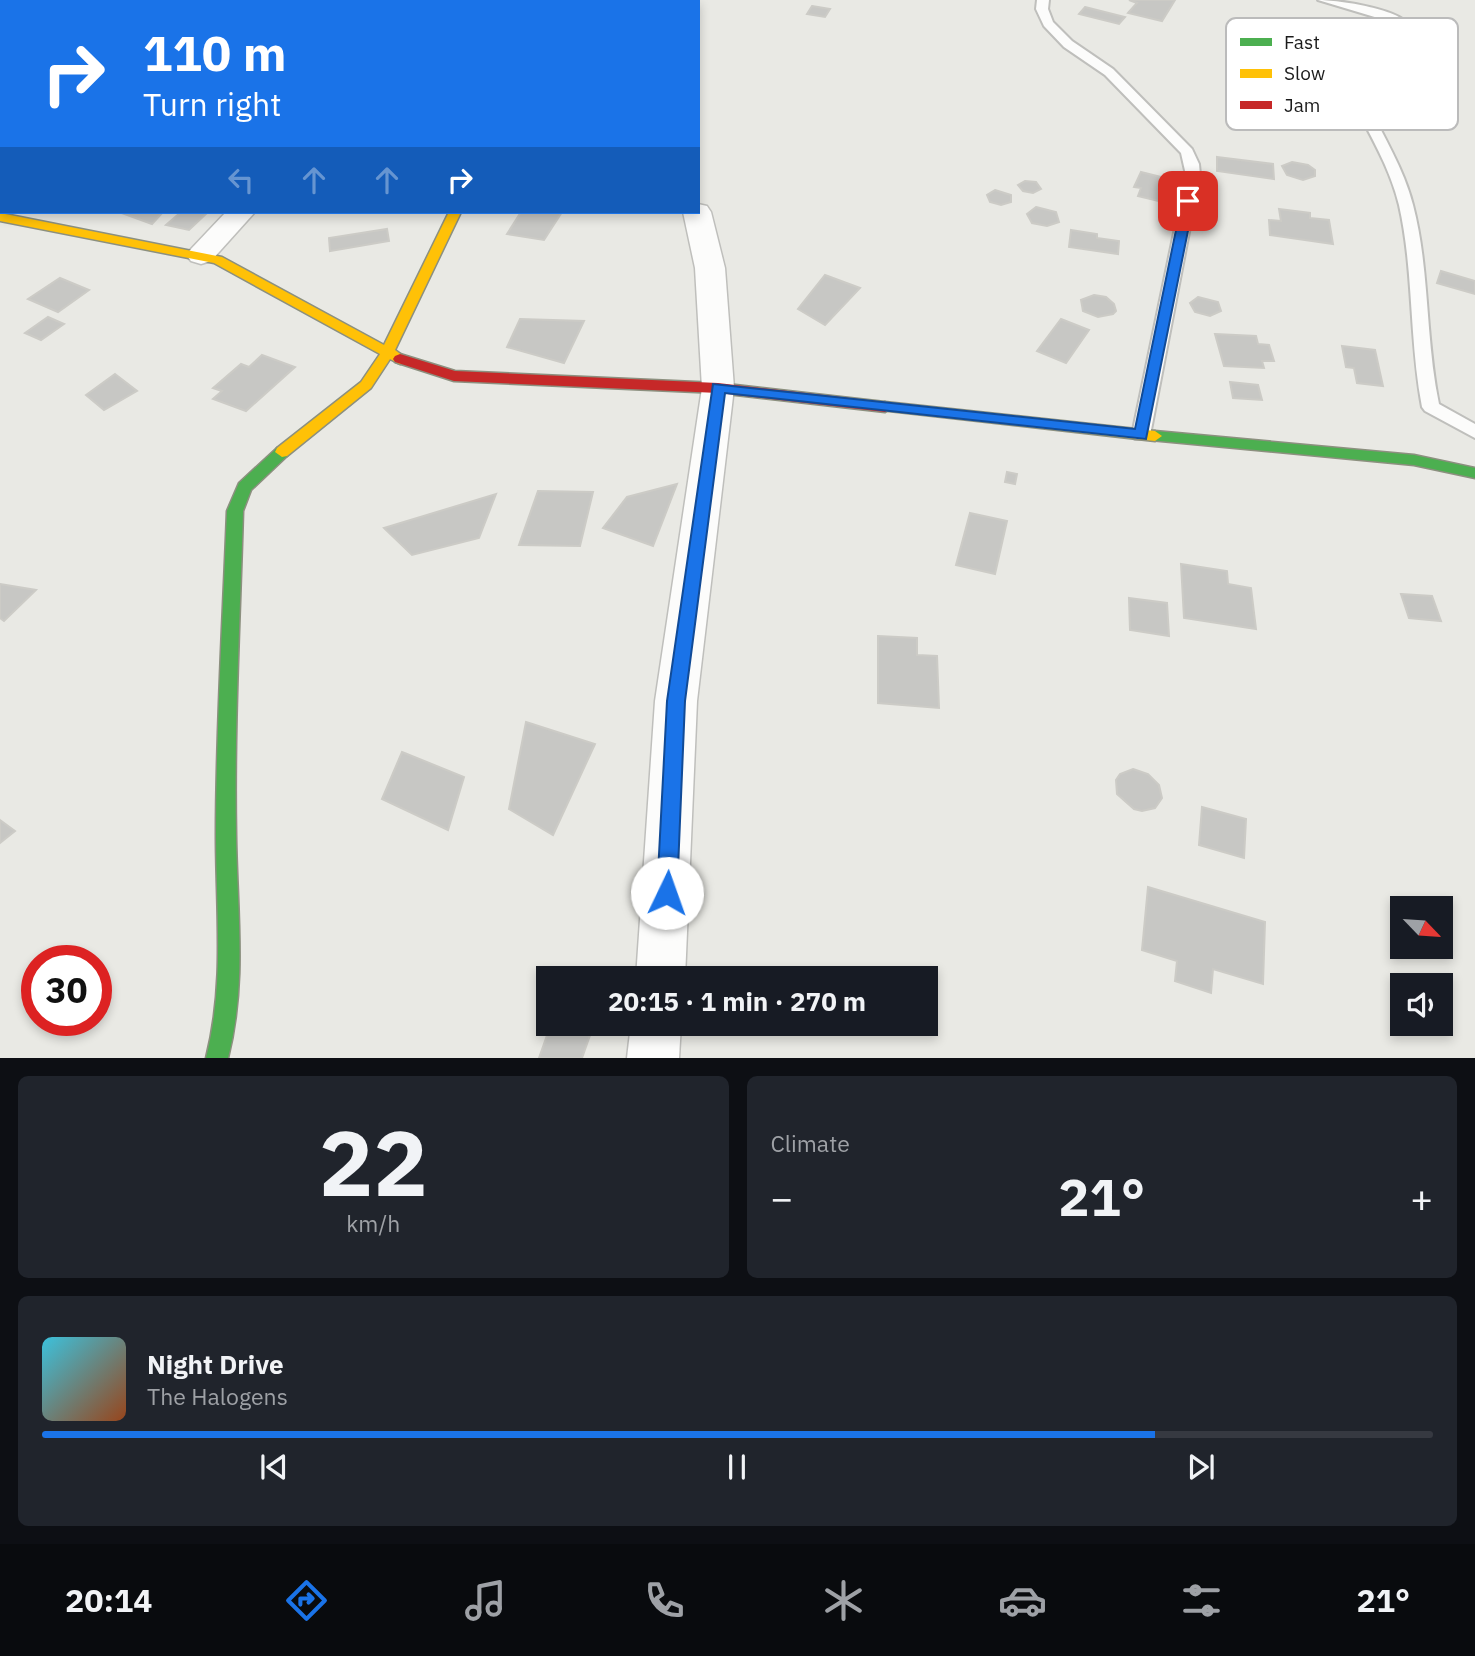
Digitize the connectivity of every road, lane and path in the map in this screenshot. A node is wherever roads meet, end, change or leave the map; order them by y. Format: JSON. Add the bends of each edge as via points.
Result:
{"nodes":[{"id":1,"x":1042,"y":0,"type":"edge"},
{"id":2,"x":1324,"y":0,"type":"edge"},
{"id":3,"x":1395,"y":18,"type":"edge"},
{"id":4,"x":1374,"y":130,"type":"edge"},
{"id":5,"x":239,"y":214,"type":"edge"},
{"id":6,"x":454,"y":214,"type":"edge"},
{"id":7,"x":697,"y":214,"type":"edge"},
{"id":8,"x":0,"y":217,"type":"edge"},
{"id":9,"x":201,"y":255,"type":"junction"},
{"id":10,"x":387,"y":353,"type":"junction"},
{"id":11,"x":718,"y":387,"type":"junction"},
{"id":12,"x":1475,"y":432,"type":"edge"},
{"id":13,"x":1141,"y":435,"type":"junction"},
{"id":14,"x":1475,"y":473,"type":"edge"},
{"id":15,"x":661,"y":966,"type":"edge"},
{"id":16,"x":655,"y":1036,"type":"edge"},
{"id":17,"x":217,"y":1058,"type":"edge"},
{"id":18,"x":653,"y":1058,"type":"edge"}],
"edges":[{"from":1,"to":13,"type":"lane","via":[[1048,23],[1068,44],[1109,72],[1186,152],[1192,164]]},
{"from":2,"to":3,"type":"lane"},
{"from":4,"to":12,"type":"lane","via":[[1406,205],[1432,407]]},
{"from":5,"to":9,"type":"street"},
{"from":6,"to":10,"type":"street"},
{"from":7,"to":11,"type":"street","via":[[710,268]]},
{"from":8,"to":9,"type":"street"},
{"from":9,"to":10,"type":"street","via":[[233,266]]},
{"from":10,"to":11,"type":"street","via":[[454,376]]},
{"from":10,"to":17,"type":"street","via":[[366,385],[262,467],[244,487],[235,511],[226,837],[231,984]]},
{"from":11,"to":13,"type":"street"},
{"from":11,"to":15,"type":"street","via":[[676,701]]},
{"from":13,"to":14,"type":"street","via":[[1414,460]]},
{"from":16,"to":18,"type":"street"}]}
